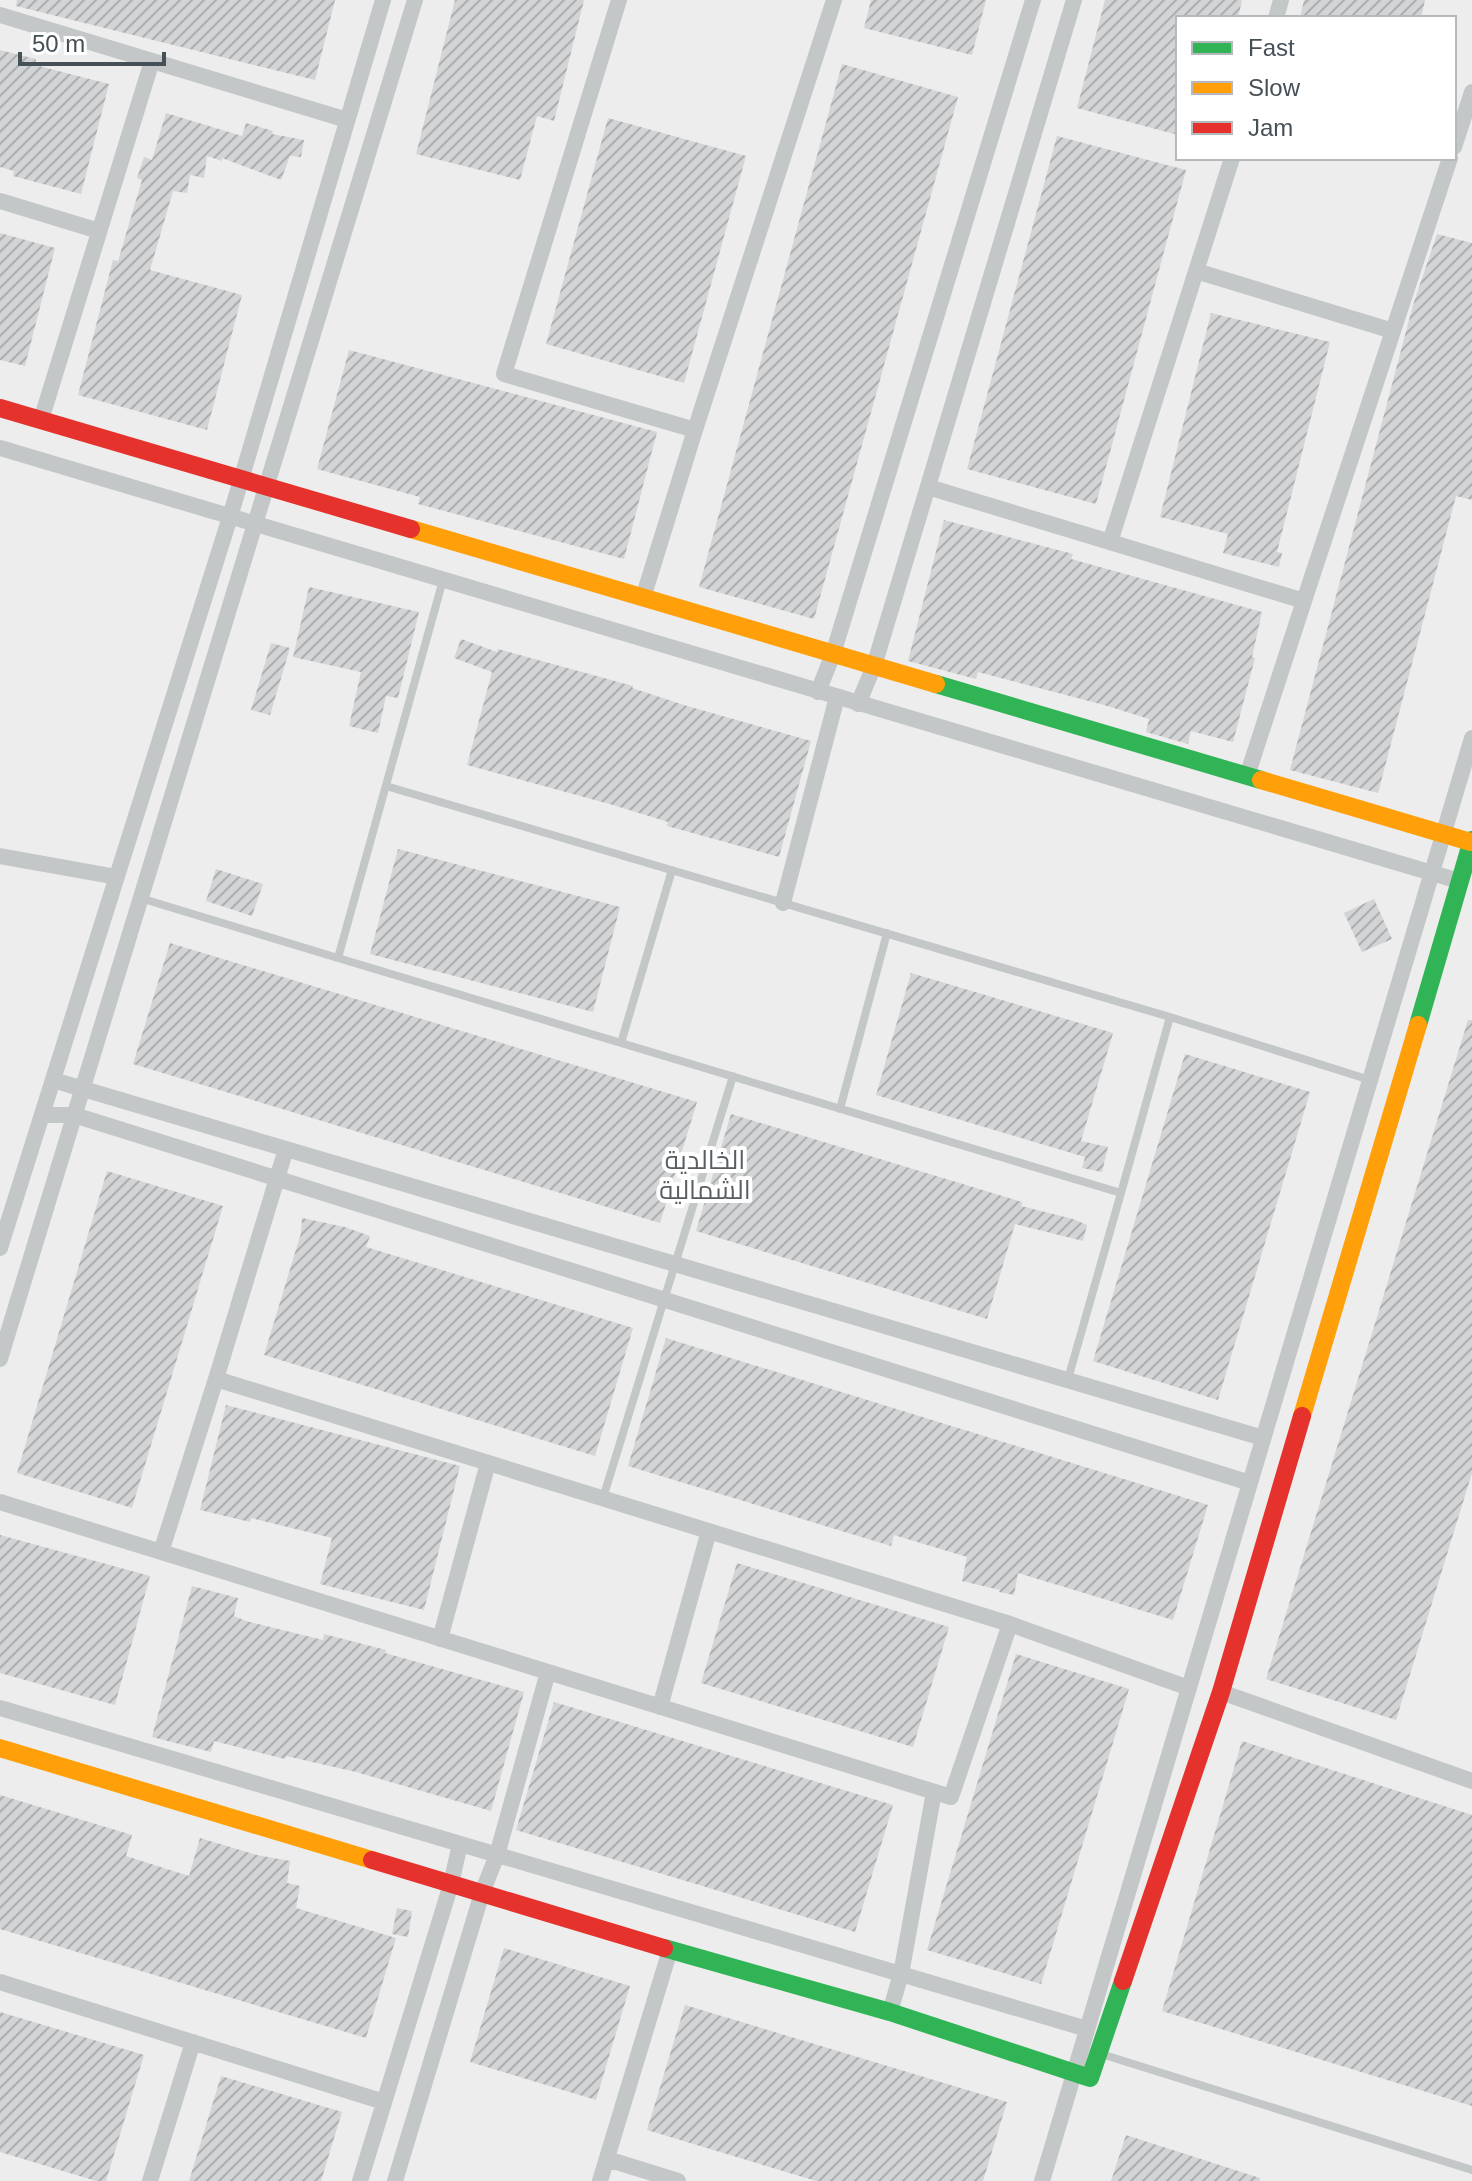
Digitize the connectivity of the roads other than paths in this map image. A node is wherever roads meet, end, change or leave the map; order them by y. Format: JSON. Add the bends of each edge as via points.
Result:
{"nodes":[{"id":1,"x":383,"y":0,"type":"edge"},
{"id":2,"x":415,"y":0,"type":"edge"},
{"id":3,"x":619,"y":0,"type":"edge"},
{"id":4,"x":834,"y":0,"type":"edge"},
{"id":5,"x":1033,"y":0,"type":"edge"},
{"id":6,"x":1074,"y":0,"type":"edge"},
{"id":7,"x":0,"y":15,"type":"edge"},
{"id":8,"x":152,"y":61,"type":"junction"},
{"id":9,"x":1472,"y":92,"type":"edge"},
{"id":10,"x":347,"y":120,"type":"junction"},
{"id":11,"x":1456,"y":141,"type":"edge"},
{"id":12,"x":1231,"y":160,"type":"edge"},
{"id":13,"x":1449,"y":160,"type":"edge"},
{"id":14,"x":0,"y":201,"type":"edge"},
{"id":15,"x":99,"y":231,"type":"junction"},
{"id":16,"x":1196,"y":271,"type":"junction"},
{"id":17,"x":1393,"y":331,"type":"junction"},
{"id":18,"x":0,"y":408,"type":"edge"},
{"id":19,"x":41,"y":420,"type":"junction"},
{"id":20,"x":695,"y":430,"type":"junction"},
{"id":21,"x":0,"y":448,"type":"edge"},
{"id":22,"x":240,"y":479,"type":"junction"},
{"id":23,"x":265,"y":486,"type":"junction"},
{"id":24,"x":928,"y":487,"type":"junction"},
{"id":25,"x":230,"y":517,"type":"junction"},
{"id":26,"x":254,"y":524,"type":"junction"},
{"id":27,"x":1110,"y":542,"type":"junction"},
{"id":28,"x":443,"y":580,"type":"junction"},
{"id":29,"x":643,"y":598,"type":"junction"},
{"id":30,"x":1304,"y":601,"type":"junction"},
{"id":31,"x":833,"y":654,"type":"junction"},
{"id":32,"x":874,"y":666,"type":"junction"},
{"id":33,"x":818,"y":692,"type":"junction"},
{"id":34,"x":837,"y":697,"type":"junction"},
{"id":35,"x":858,"y":704,"type":"junction"},
{"id":36,"x":1472,"y":738,"type":"edge"},
{"id":37,"x":1247,"y":776,"type":"junction"},
{"id":38,"x":386,"y":786,"type":"junction"},
{"id":39,"x":1443,"y":833,"type":"junction"},
{"id":40,"x":1472,"y":841,"type":"edge"},
{"id":41,"x":0,"y":856,"type":"edge"},
{"id":42,"x":672,"y":870,"type":"junction"},
{"id":43,"x":1431,"y":874,"type":"junction"},
{"id":44,"x":117,"y":877,"type":"junction"},
{"id":45,"x":1459,"y":881,"type":"junction"},
{"id":46,"x":140,"y":898,"type":"junction"},
{"id":47,"x":783,"y":903,"type":"junction"},
{"id":48,"x":887,"y":933,"type":"junction"},
{"id":49,"x":338,"y":958,"type":"junction"},
{"id":50,"x":1170,"y":1017,"type":"junction"},
{"id":51,"x":621,"y":1043,"type":"junction"},
{"id":52,"x":733,"y":1076,"type":"junction"},
{"id":53,"x":53,"y":1080,"type":"junction"},
{"id":54,"x":1370,"y":1080,"type":"junction"},
{"id":55,"x":82,"y":1088,"type":"junction"},
{"id":56,"x":840,"y":1109,"type":"junction"},
{"id":57,"x":42,"y":1115,"type":"junction"},
{"id":58,"x":74,"y":1115,"type":"junction"},
{"id":59,"x":286,"y":1149,"type":"junction"},
{"id":60,"x":277,"y":1179,"type":"junction"},
{"id":61,"x":1121,"y":1193,"type":"junction"},
{"id":62,"x":0,"y":1248,"type":"edge"},
{"id":63,"x":676,"y":1262,"type":"junction"},
{"id":64,"x":662,"y":1300,"type":"junction"},
{"id":65,"x":0,"y":1359,"type":"edge"},
{"id":66,"x":216,"y":1379,"type":"junction"},
{"id":67,"x":1068,"y":1380,"type":"junction"},
{"id":68,"x":1263,"y":1438,"type":"junction"},
{"id":69,"x":488,"y":1463,"type":"junction"},
{"id":70,"x":1250,"y":1483,"type":"junction"},
{"id":71,"x":602,"y":1498,"type":"junction"},
{"id":72,"x":0,"y":1502,"type":"edge"},
{"id":73,"x":709,"y":1531,"type":"junction"},
{"id":74,"x":161,"y":1552,"type":"junction"},
{"id":75,"x":1010,"y":1624,"type":"junction"},
{"id":76,"x":440,"y":1639,"type":"junction"},
{"id":77,"x":548,"y":1672,"type":"junction"},
{"id":78,"x":1189,"y":1688,"type":"junction"},
{"id":79,"x":1221,"y":1692,"type":"junction"},
{"id":80,"x":660,"y":1707,"type":"junction"},
{"id":81,"x":0,"y":1708,"type":"edge"},
{"id":82,"x":0,"y":1748,"type":"edge"},
{"id":83,"x":1472,"y":1781,"type":"edge"},
{"id":84,"x":934,"y":1792,"type":"junction"},
{"id":85,"x":460,"y":1844,"type":"junction"},
{"id":86,"x":497,"y":1855,"type":"junction"},
{"id":87,"x":451,"y":1884,"type":"junction"},
{"id":88,"x":482,"y":1893,"type":"junction"},
{"id":89,"x":670,"y":1950,"type":"junction"},
{"id":90,"x":901,"y":1974,"type":"junction"},
{"id":91,"x":0,"y":1982,"type":"edge"},
{"id":92,"x":890,"y":2012,"type":"junction"},
{"id":93,"x":1087,"y":2029,"type":"junction"},
{"id":94,"x":193,"y":2042,"type":"junction"},
{"id":95,"x":1097,"y":2053,"type":"junction"},
{"id":96,"x":1074,"y":2073,"type":"junction"},
{"id":97,"x":384,"y":2102,"type":"junction"},
{"id":98,"x":607,"y":2159,"type":"junction"},
{"id":99,"x":1472,"y":2170,"type":"edge"},
{"id":100,"x":150,"y":2181,"type":"edge"},
{"id":101,"x":360,"y":2181,"type":"edge"},
{"id":102,"x":395,"y":2181,"type":"edge"},
{"id":103,"x":600,"y":2181,"type":"edge"},
{"id":104,"x":678,"y":2181,"type":"edge"},
{"id":105,"x":1042,"y":2181,"type":"edge"}],
"edges":[{"from":1,"to":10,"type":"street"},
{"from":2,"to":23,"type":"street"},
{"from":3,"to":20,"type":"street","via":[[504,374]]},
{"from":4,"to":20,"type":"street"},
{"from":5,"to":31,"type":"street"},
{"from":6,"to":24,"type":"street"},
{"from":7,"to":8,"type":"street"},
{"from":8,"to":10,"type":"street"},
{"from":8,"to":15,"type":"street"},
{"from":9,"to":11,"type":"street"},
{"from":10,"to":22,"type":"street"},
{"from":12,"to":16,"type":"street"},
{"from":13,"to":17,"type":"street"},
{"from":14,"to":15,"type":"street"},
{"from":15,"to":19,"type":"street"},
{"from":16,"to":17,"type":"street"},
{"from":16,"to":27,"type":"street"},
{"from":17,"to":30,"type":"street"},
{"from":18,"to":19,"type":"street"},
{"from":19,"to":22,"type":"street"},
{"from":20,"to":29,"type":"street"},
{"from":21,"to":25,"type":"street"},
{"from":22,"to":23,"type":"street"},
{"from":22,"to":25,"type":"street"},
{"from":23,"to":26,"type":"street"},
{"from":23,"to":29,"type":"street"},
{"from":24,"to":27,"type":"street"},
{"from":24,"to":32,"type":"street"},
{"from":25,"to":26,"type":"street"},
{"from":25,"to":44,"type":"street"},
{"from":26,"to":28,"type":"street"},
{"from":26,"to":46,"type":"street"},
{"from":27,"to":30,"type":"street"},
{"from":28,"to":33,"type":"street"},
{"from":28,"to":38,"type":"lane"},
{"from":29,"to":31,"type":"street"},
{"from":30,"to":37,"type":"street"},
{"from":31,"to":32,"type":"street"},
{"from":31,"to":33,"type":"street"},
{"from":32,"to":35,"type":"street"},
{"from":32,"to":37,"type":"street"},
{"from":33,"to":34,"type":"street"},
{"from":34,"to":35,"type":"street"},
{"from":34,"to":47,"type":"street"},
{"from":35,"to":43,"type":"street"},
{"from":36,"to":39,"type":"street"},
{"from":37,"to":39,"type":"street"},
{"from":38,"to":42,"type":"lane"},
{"from":38,"to":49,"type":"lane"},
{"from":39,"to":40,"type":"street"},
{"from":39,"to":43,"type":"street"},
{"from":40,"to":45,"type":"street"},
{"from":41,"to":44,"type":"street"},
{"from":42,"to":47,"type":"lane"},
{"from":42,"to":51,"type":"lane"},
{"from":43,"to":45,"type":"street"},
{"from":43,"to":54,"type":"street"},
{"from":44,"to":53,"type":"street"},
{"from":45,"to":79,"type":"street"},
{"from":46,"to":49,"type":"lane"},
{"from":46,"to":55,"type":"street"},
{"from":47,"to":48,"type":"lane"},
{"from":48,"to":50,"type":"lane"},
{"from":48,"to":56,"type":"lane"},
{"from":49,"to":51,"type":"lane"},
{"from":50,"to":54,"type":"lane"},
{"from":50,"to":61,"type":"lane"},
{"from":51,"to":52,"type":"lane"},
{"from":52,"to":56,"type":"lane"},
{"from":52,"to":63,"type":"lane"},
{"from":53,"to":55,"type":"street"},
{"from":53,"to":57,"type":"street"},
{"from":54,"to":68,"type":"street"},
{"from":55,"to":58,"type":"street"},
{"from":55,"to":59,"type":"street"},
{"from":56,"to":61,"type":"lane"},
{"from":57,"to":58,"type":"street"},
{"from":57,"to":62,"type":"street"},
{"from":58,"to":60,"type":"street"},
{"from":58,"to":65,"type":"street"},
{"from":59,"to":60,"type":"street"},
{"from":59,"to":63,"type":"street"},
{"from":60,"to":64,"type":"street"},
{"from":60,"to":66,"type":"street"},
{"from":61,"to":67,"type":"lane"},
{"from":63,"to":64,"type":"lane"},
{"from":63,"to":67,"type":"street"},
{"from":64,"to":70,"type":"street"},
{"from":64,"to":71,"type":"lane"},
{"from":66,"to":69,"type":"street"},
{"from":66,"to":74,"type":"street"},
{"from":67,"to":68,"type":"street"},
{"from":68,"to":70,"type":"street"},
{"from":69,"to":71,"type":"street"},
{"from":69,"to":76,"type":"street"},
{"from":70,"to":78,"type":"street"},
{"from":71,"to":73,"type":"street"},
{"from":72,"to":74,"type":"street"},
{"from":73,"to":75,"type":"street"},
{"from":73,"to":80,"type":"street"},
{"from":74,"to":76,"type":"street"},
{"from":75,"to":78,"type":"street"},
{"from":75,"to":84,"type":"street","via":[[951,1797]]},
{"from":76,"to":77,"type":"street"},
{"from":77,"to":80,"type":"street"},
{"from":77,"to":86,"type":"street"},
{"from":78,"to":93,"type":"street"},
{"from":79,"to":83,"type":"street"},
{"from":79,"to":95,"type":"street"},
{"from":80,"to":84,"type":"street"},
{"from":81,"to":85,"type":"street"},
{"from":82,"to":87,"type":"street"},
{"from":84,"to":90,"type":"street"},
{"from":85,"to":86,"type":"street"},
{"from":85,"to":87,"type":"street"},
{"from":86,"to":88,"type":"street"},
{"from":86,"to":90,"type":"street"},
{"from":87,"to":88,"type":"street"},
{"from":87,"to":97,"type":"street"},
{"from":88,"to":89,"type":"street"},
{"from":88,"to":102,"type":"street"},
{"from":89,"to":92,"type":"street"},
{"from":89,"to":98,"type":"street"},
{"from":90,"to":92,"type":"street"},
{"from":90,"to":93,"type":"street"},
{"from":91,"to":94,"type":"street"},
{"from":92,"to":96,"type":"street"},
{"from":93,"to":96,"type":"street"},
{"from":94,"to":97,"type":"street"},
{"from":94,"to":100,"type":"street"},
{"from":95,"to":96,"type":"street","via":[[1090,2078]]},
{"from":95,"to":99,"type":"lane"},
{"from":96,"to":105,"type":"street"},
{"from":97,"to":101,"type":"street"},
{"from":98,"to":103,"type":"street"},
{"from":98,"to":104,"type":"street"}]}
